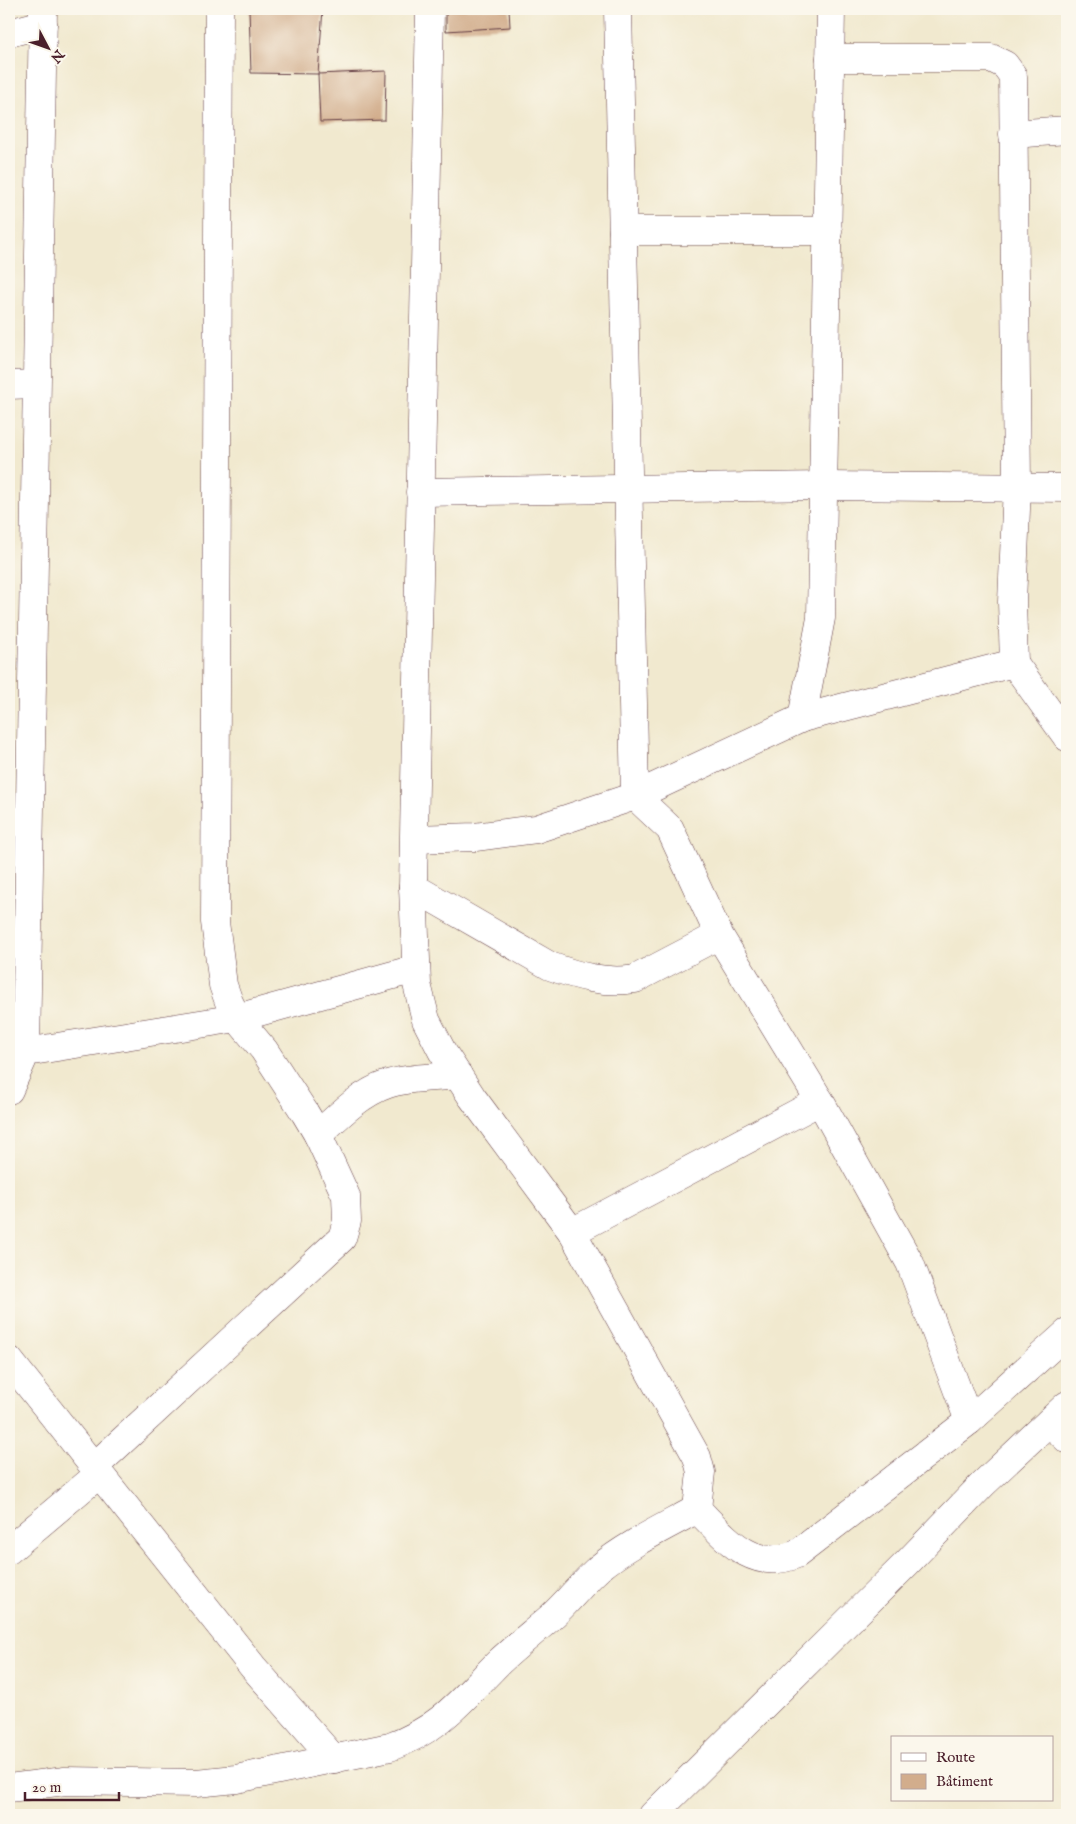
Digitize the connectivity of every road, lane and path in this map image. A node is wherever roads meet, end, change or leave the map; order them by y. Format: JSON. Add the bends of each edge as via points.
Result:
{"nodes":[{"id":1,"x":220,"y":9,"type":"edge"},
{"id":2,"x":430,"y":9,"type":"edge"},
{"id":3,"x":618,"y":9,"type":"edge"},
{"id":4,"x":831,"y":9,"type":"edge"},
{"id":5,"x":43,"y":16,"type":"edge"},
{"id":6,"x":9,"y":33,"type":"edge"},
{"id":7,"x":830,"y":58,"type":"junction"},
{"id":8,"x":1067,"y":130,"type":"edge"},
{"id":9,"x":1013,"y":134,"type":"junction"},
{"id":10,"x":623,"y":231,"type":"junction"},
{"id":11,"x":828,"y":231,"type":"junction"},
{"id":12,"x":36,"y":384,"type":"junction"},
{"id":13,"x":9,"y":385,"type":"edge"},
{"id":14,"x":823,"y":486,"type":"junction"},
{"id":15,"x":1016,"y":486,"type":"junction"},
{"id":16,"x":1067,"y":488,"type":"edge"},
{"id":17,"x":628,"y":489,"type":"junction"},
{"id":18,"x":420,"y":492,"type":"junction"},
{"id":19,"x":1014,"y":663,"type":"junction"},
{"id":20,"x":802,"y":718,"type":"junction"},
{"id":21,"x":1067,"y":737,"type":"edge"},
{"id":22,"x":635,"y":796,"type":"junction"},
{"id":23,"x":415,"y":839,"type":"junction"},
{"id":24,"x":413,"y":887,"type":"junction"},
{"id":25,"x":719,"y":936,"type":"junction"},
{"id":26,"x":415,"y":969,"type":"junction"},
{"id":27,"x":237,"y":1018,"type":"junction"},
{"id":28,"x":26,"y":1052,"type":"junction"},
{"id":29,"x":458,"y":1076,"type":"junction"},
{"id":30,"x":9,"y":1090,"type":"edge"},
{"id":31,"x":820,"y":1101,"type":"junction"},
{"id":32,"x":318,"y":1135,"type":"junction"},
{"id":33,"x":572,"y":1232,"type":"junction"},
{"id":34,"x":1067,"y":1333,"type":"edge"},
{"id":35,"x":9,"y":1360,"type":"edge"},
{"id":36,"x":970,"y":1421,"type":"junction"},
{"id":37,"x":1061,"y":1422,"type":"edge"},
{"id":38,"x":97,"y":1471,"type":"junction"},
{"id":39,"x":697,"y":1508,"type":"junction"},
{"id":40,"x":9,"y":1550,"type":"edge"},
{"id":41,"x":334,"y":1759,"type":"junction"},
{"id":42,"x":9,"y":1788,"type":"edge"},
{"id":43,"x":653,"y":1815,"type":"edge"}],
"edges":[{"from":1,"to":27,"type":"street","via":[[215,922],[223,985]]},
{"from":2,"to":18,"type":"street"},
{"from":3,"to":10,"type":"street"},
{"from":4,"to":7,"type":"street"},
{"from":5,"to":6,"type":"street"},
{"from":5,"to":12,"type":"street"},
{"from":7,"to":9,"type":"street","via":[[991,58],[1005,65],[1013,76]]},
{"from":7,"to":11,"type":"street"},
{"from":8,"to":9,"type":"street"},
{"from":9,"to":15,"type":"street"},
{"from":10,"to":11,"type":"street"},
{"from":10,"to":17,"type":"street"},
{"from":11,"to":14,"type":"street"},
{"from":12,"to":13,"type":"street"},
{"from":12,"to":28,"type":"street"},
{"from":14,"to":15,"type":"street"},
{"from":14,"to":17,"type":"street"},
{"from":14,"to":20,"type":"street","via":[[821,618]]},
{"from":15,"to":16,"type":"street"},
{"from":15,"to":19,"type":"street","via":[[1012,602]]},
{"from":17,"to":18,"type":"street"},
{"from":17,"to":22,"type":"street"},
{"from":18,"to":23,"type":"street"},
{"from":19,"to":20,"type":"street"},
{"from":19,"to":21,"type":"street"},
{"from":20,"to":22,"type":"street"},
{"from":22,"to":23,"type":"street","via":[[511,834]]},
{"from":22,"to":25,"type":"street","via":[[670,829]]},
{"from":23,"to":24,"type":"street"},
{"from":24,"to":25,"type":"street","via":[[550,966],[602,980],[620,982],[635,979]]},
{"from":24,"to":26,"type":"street"},
{"from":25,"to":31,"type":"street"},
{"from":26,"to":27,"type":"street"},
{"from":26,"to":29,"type":"street","via":[[426,1020]]},
{"from":27,"to":28,"type":"street"},
{"from":27,"to":32,"type":"street","via":[[264,1050]]},
{"from":28,"to":30,"type":"street"},
{"from":29,"to":32,"type":"street","via":[[379,1088],[343,1112]]},
{"from":29,"to":33,"type":"street"},
{"from":31,"to":33,"type":"street"},
{"from":31,"to":36,"type":"street","via":[[910,1264]]},
{"from":32,"to":38,"type":"street","via":[[346,1196],[347,1220],[342,1238]]},
{"from":33,"to":39,"type":"street","via":[[697,1457],[701,1472]]},
{"from":34,"to":36,"type":"street"},
{"from":35,"to":38,"type":"street"},
{"from":36,"to":39,"type":"street","via":[[791,1556],[767,1560],[742,1552]]},
{"from":37,"to":43,"type":"street","via":[[984,1484]]},
{"from":38,"to":40,"type":"street"},
{"from":38,"to":41,"type":"street","via":[[252,1667]]},
{"from":39,"to":41,"type":"street","via":[[599,1568],[436,1725],[413,1739],[390,1747]]},
{"from":41,"to":42,"type":"street","via":[[236,1779],[196,1783],[65,1780]]}]}
